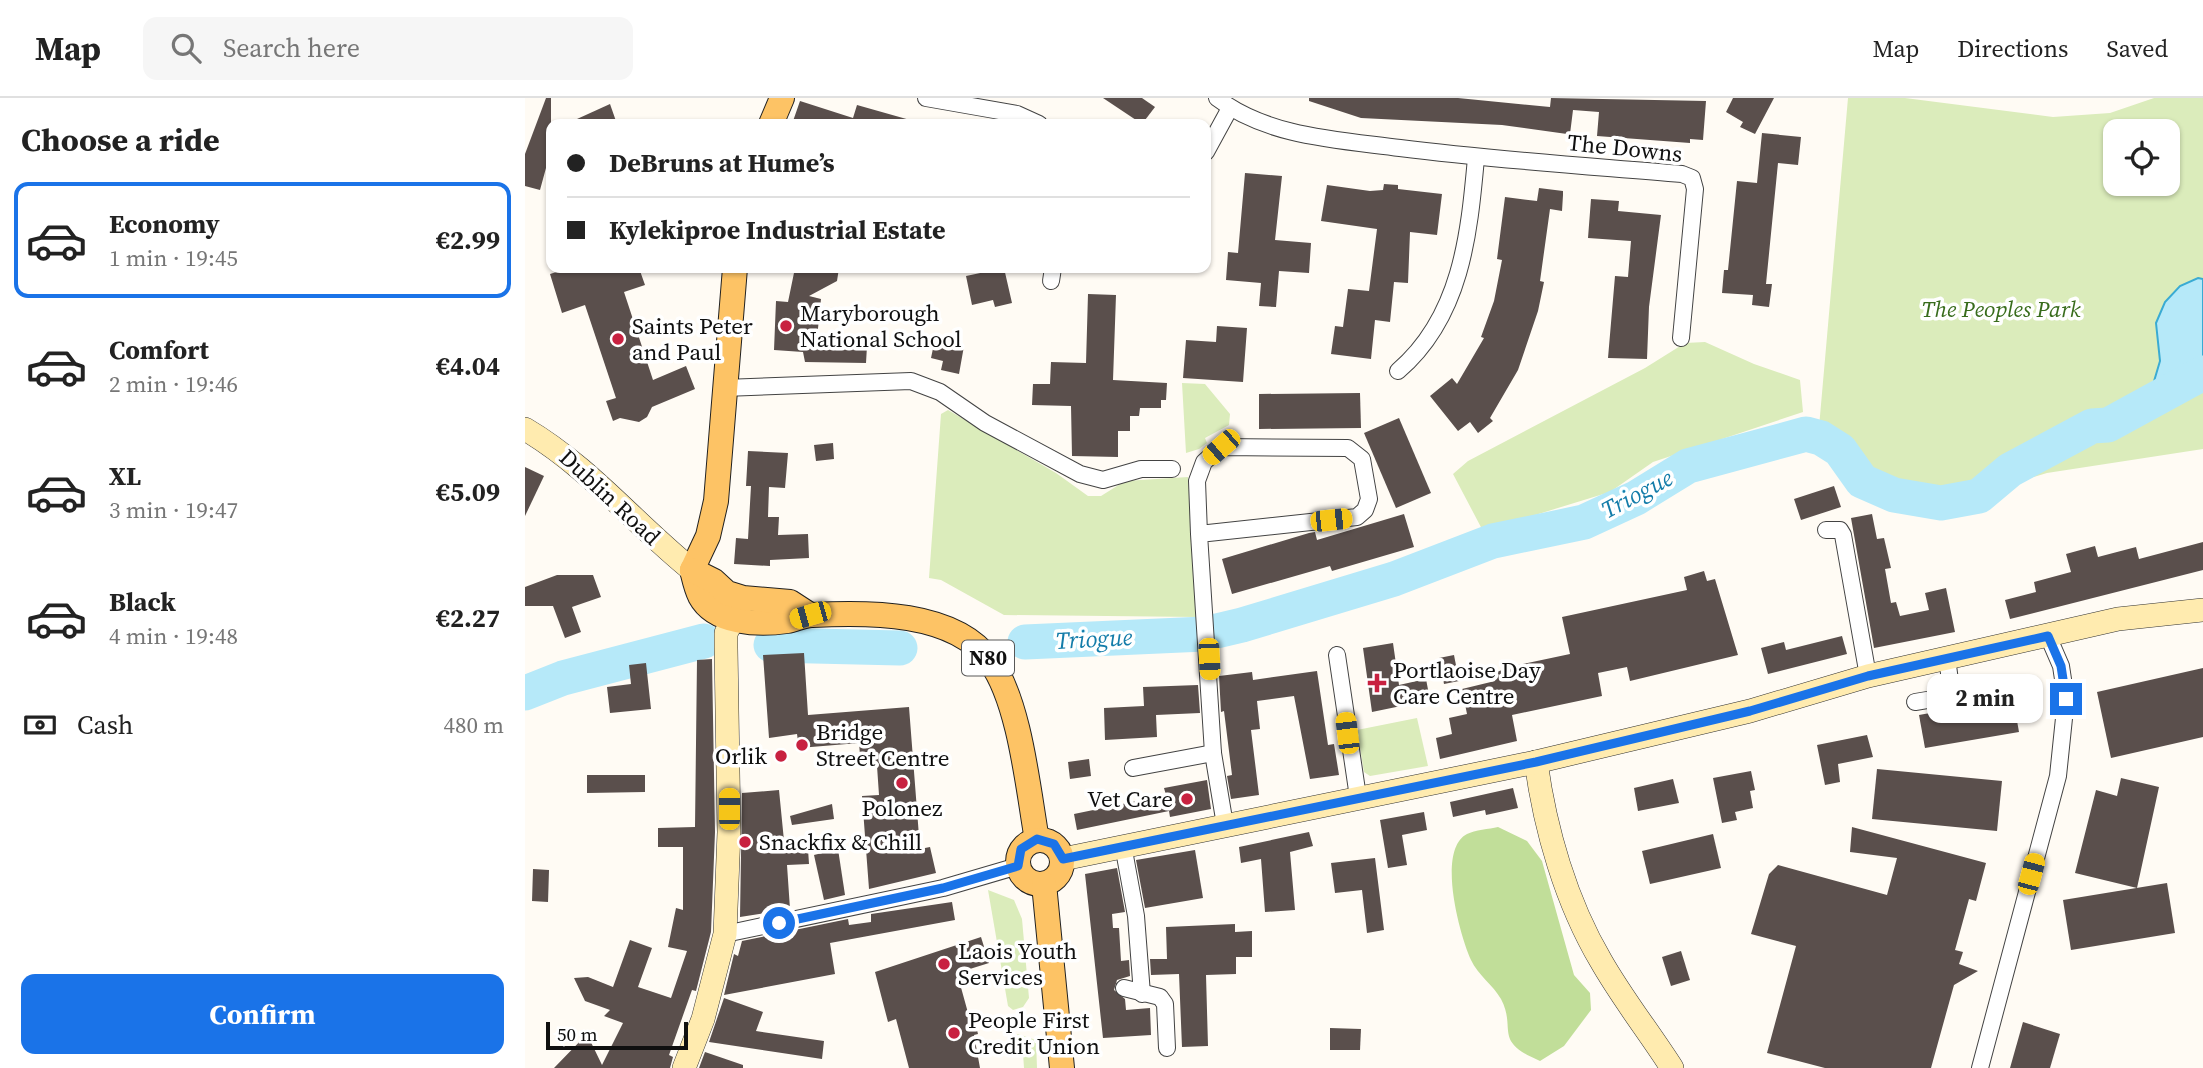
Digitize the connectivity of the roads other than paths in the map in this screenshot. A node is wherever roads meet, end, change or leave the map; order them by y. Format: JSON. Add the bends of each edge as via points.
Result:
{"nodes":[{"id":1,"x":782,"y":98,"type":"edge"},
{"id":2,"x":926,"y":98,"type":"edge"},
{"id":3,"x":1224,"y":103,"type":"edge"},
{"id":4,"x":773,"y":119,"type":"edge"},
{"id":5,"x":1028,"y":119,"type":"edge"},
{"id":6,"x":1211,"y":138,"type":"edge"},
{"id":7,"x":1476,"y":158,"type":"junction"},
{"id":8,"x":735,"y":273,"type":"edge"},
{"id":9,"x":1681,"y":338,"type":"dead end"},
{"id":10,"x":1398,"y":370,"type":"dead end"},
{"id":11,"x":724,"y":388,"type":"junction"},
{"id":12,"x":525,"y":429,"type":"edge"},
{"id":13,"x":1172,"y":469,"type":"dead end"},
{"id":14,"x":1826,"y":530,"type":"dead end"},
{"id":15,"x":1199,"y":534,"type":"junction"},
{"id":16,"x":692,"y":570,"type":"junction"},
{"id":17,"x":2201,"y":606,"type":"edge"},
{"id":18,"x":810,"y":615,"type":"junction"},
{"id":19,"x":728,"y":634,"type":"junction"},
{"id":20,"x":2048,"y":636,"type":"junction"},
{"id":21,"x":1337,"y":655,"type":"dead end"},
{"id":22,"x":1947,"y":658,"type":"junction"},
{"id":23,"x":1868,"y":676,"type":"junction"},
{"id":24,"x":2010,"y":686,"type":"dead end"},
{"id":25,"x":1952,"y":696,"type":"junction"},
{"id":26,"x":1915,"y":702,"type":"dead end"},
{"id":27,"x":1213,"y":753,"type":"junction"},
{"id":28,"x":1536,"y":762,"type":"junction"},
{"id":29,"x":1133,"y":768,"type":"dead end"},
{"id":30,"x":1358,"y":797,"type":"junction"},
{"id":31,"x":1225,"y":825,"type":"junction"},
{"id":32,"x":1037,"y":839,"type":"junction"},
{"id":33,"x":1123,"y":845,"type":"junction"},
{"id":34,"x":1063,"y":859,"type":"junction"},
{"id":35,"x":1018,"y":866,"type":"junction"},
{"id":36,"x":1044,"y":884,"type":"junction"},
{"id":37,"x":725,"y":934,"type":"junction"},
{"id":38,"x":1124,"y":988,"type":"dead end"},
{"id":39,"x":1142,"y":994,"type":"junction"},
{"id":40,"x":1167,"y":1048,"type":"dead end"},
{"id":41,"x":684,"y":1068,"type":"edge"},
{"id":42,"x":1062,"y":1068,"type":"edge"},
{"id":43,"x":1672,"y":1068,"type":"edge"},
{"id":44,"x":1980,"y":1068,"type":"edge"}],
"edges":[{"from":1,"to":4,"type":"main road"},
{"from":2,"to":5,"type":"street"},
{"from":3,"to":6,"type":"street","name":"The Downs"},
{"from":3,"to":7,"type":"street","name":"The Downs","via":[[1303,134]]},
{"from":7,"to":9,"type":"street","name":"The Downs","via":[[1692,178],[1695,189]]},
{"from":7,"to":10,"type":"street","via":[[1471,217],[1457,283],[1427,342]]},
{"from":8,"to":11,"type":"main road"},
{"from":11,"to":13,"type":"street","via":[[911,381],[940,392],[985,423],[1080,474],[1103,480],[1141,469]]},
{"from":11,"to":16,"type":"main road","via":[[716,501],[708,536]]},
{"from":12,"to":16,"type":"main road","name":"Dublin Road","via":[[559,449],[647,534]]},
{"from":14,"to":23,"type":"street","via":[[1840,530],[1843,535]]},
{"from":15,"to":15,"type":"street","via":[[1197,481],[1204,462],[1221,447],[1333,446],[1348,448],[1362,459],[1369,499],[1366,510],[1357,517]]},
{"from":15,"to":27,"type":"street"},
{"from":16,"to":18,"type":"main road","number":"N80","via":[[727,593],[790,602]]},
{"from":16,"to":19,"type":"main road","via":[[700,597],[715,611]]},
{"from":17,"to":20,"type":"main road","via":[[2118,618]]},
{"from":18,"to":19,"type":"main road","number":"N80"},
{"from":18,"to":32,"type":"main road","number":"N80","via":[[918,619],[946,627],[978,648],[990,660],[1006,691]]},
{"from":19,"to":37,"type":"main road"},
{"from":20,"to":22,"type":"main road"},
{"from":20,"to":44,"type":"street","via":[[2061,666],[2066,699],[2058,776]]},
{"from":21,"to":30,"type":"street"},
{"from":22,"to":23,"type":"main road"},
{"from":22,"to":25,"type":"street"},
{"from":23,"to":28,"type":"main road","via":[[1750,711]]},
{"from":24,"to":25,"type":"street"},
{"from":25,"to":26,"type":"street"},
{"from":27,"to":29,"type":"street"},
{"from":27,"to":31,"type":"street"},
{"from":28,"to":30,"type":"main road"},
{"from":28,"to":43,"type":"main road","via":[[1542,800],[1576,912],[1599,959]]},
{"from":30,"to":31,"type":"main road"},
{"from":31,"to":33,"type":"main road"},
{"from":32,"to":34,"type":"main road","via":[[1054,844]]},
{"from":32,"to":35,"type":"main road","via":[[1021,849]]},
{"from":33,"to":34,"type":"main road"},
{"from":33,"to":39,"type":"street","via":[[1136,916]]},
{"from":34,"to":36,"type":"main road","via":[[1058,876]]},
{"from":35,"to":36,"type":"main road","via":[[1028,881]]},
{"from":35,"to":37,"type":"street","via":[[943,888]]},
{"from":36,"to":42,"type":"main road"},
{"from":37,"to":41,"type":"main road","via":[[703,1018]]},
{"from":38,"to":39,"type":"street"},
{"from":39,"to":40,"type":"street","via":[[1160,997],[1165,1004]]}]}
